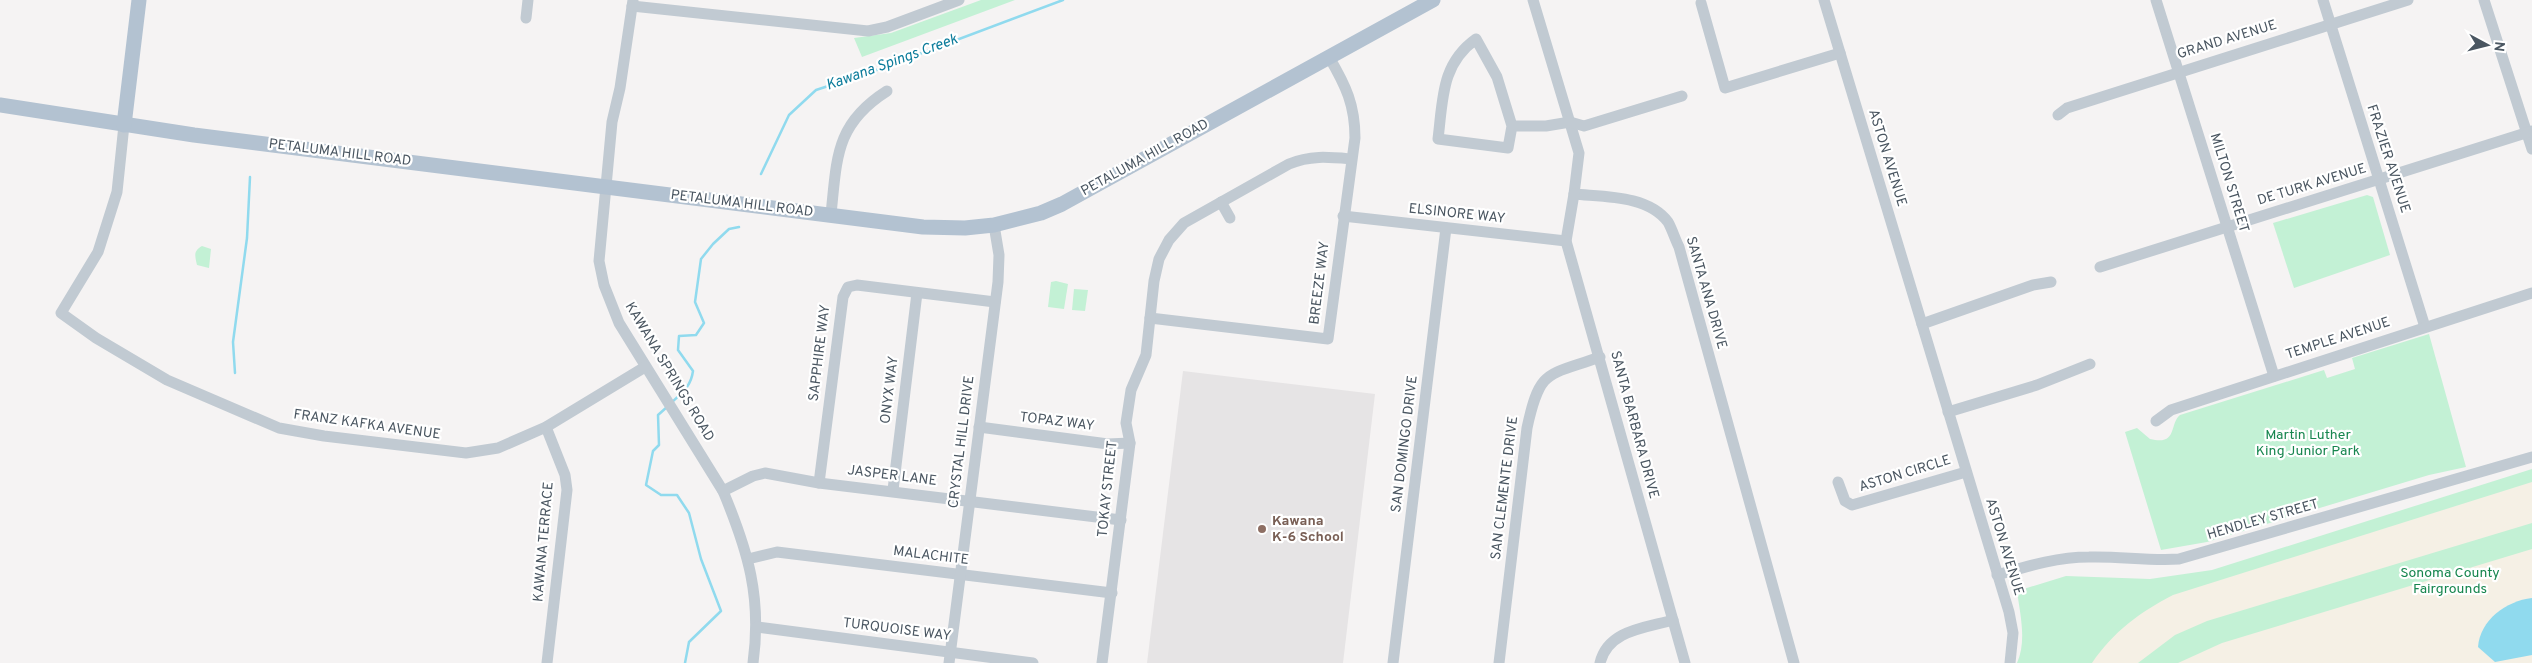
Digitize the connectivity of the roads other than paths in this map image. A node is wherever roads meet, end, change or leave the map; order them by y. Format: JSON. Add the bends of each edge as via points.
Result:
{"nodes":[{"id":1,"x":139,"y":0,"type":"edge"},
{"id":2,"x":528,"y":0,"type":"edge"},
{"id":3,"x":704,"y":0,"type":"edge"},
{"id":4,"x":959,"y":0,"type":"edge"},
{"id":5,"x":1433,"y":0,"type":"edge"},
{"id":6,"x":1533,"y":0,"type":"edge"},
{"id":7,"x":1824,"y":0,"type":"edge"},
{"id":8,"x":2156,"y":0,"type":"edge"},
{"id":9,"x":2323,"y":0,"type":"edge"},
{"id":10,"x":2408,"y":0,"type":"edge"},
{"id":11,"x":2484,"y":0,"type":"edge"},
{"id":12,"x":632,"y":3,"type":"edge"},
{"id":13,"x":1701,"y":3,"type":"dead end"},
{"id":14,"x":702,"y":12,"type":"junction"},
{"id":15,"x":526,"y":18,"type":"dead end"},
{"id":16,"x":2330,"y":24,"type":"junction"},
{"id":17,"x":1840,"y":53,"type":"junction"},
{"id":18,"x":1329,"y":57,"type":"junction"},
{"id":19,"x":2178,"y":71,"type":"junction"},
{"id":20,"x":887,"y":90,"type":"dead end"},
{"id":21,"x":1682,"y":96,"type":"dead end"},
{"id":22,"x":0,"y":105,"type":"edge"},
{"id":23,"x":2058,"y":115,"type":"dead end"},
{"id":24,"x":1570,"y":122,"type":"junction"},
{"id":25,"x":124,"y":126,"type":"junction"},
{"id":26,"x":1512,"y":126,"type":"junction"},
{"id":27,"x":2529,"y":132,"type":"edge"},
{"id":28,"x":2532,"y":149,"type":"edge"},
{"id":29,"x":1351,"y":159,"type":"junction"},
{"id":30,"x":2379,"y":180,"type":"junction"},
{"id":31,"x":605,"y":188,"type":"junction"},
{"id":32,"x":1574,"y":194,"type":"junction"},
{"id":33,"x":1221,"y":202,"type":"junction"},
{"id":34,"x":831,"y":214,"type":"junction"},
{"id":35,"x":1344,"y":216,"type":"junction"},
{"id":36,"x":1230,"y":218,"type":"dead end"},
{"id":37,"x":994,"y":225,"type":"junction"},
{"id":38,"x":2227,"y":227,"type":"junction"},
{"id":39,"x":1446,"y":228,"type":"junction"},
{"id":40,"x":1566,"y":241,"type":"junction"},
{"id":41,"x":2100,"y":267,"type":"dead end"},
{"id":42,"x":2051,"y":282,"type":"dead end"},
{"id":43,"x":917,"y":293,"type":"junction"},
{"id":44,"x":2532,"y":294,"type":"edge"},
{"id":45,"x":995,"y":302,"type":"junction"},
{"id":46,"x":1150,"y":318,"type":"junction"},
{"id":47,"x":1922,"y":324,"type":"junction"},
{"id":48,"x":2425,"y":327,"type":"junction"},
{"id":49,"x":1600,"y":357,"type":"junction"},
{"id":50,"x":2090,"y":364,"type":"dead end"},
{"id":51,"x":645,"y":367,"type":"junction"},
{"id":52,"x":2274,"y":376,"type":"junction"},
{"id":53,"x":1948,"y":412,"type":"junction"},
{"id":54,"x":2156,"y":421,"type":"dead end"},
{"id":55,"x":546,"y":427,"type":"junction"},
{"id":56,"x":979,"y":427,"type":"junction"},
{"id":57,"x":1130,"y":443,"type":"junction"},
{"id":58,"x":2532,"y":457,"type":"edge"},
{"id":59,"x":1966,"y":472,"type":"junction"},
{"id":60,"x":819,"y":482,"type":"junction"},
{"id":61,"x":1838,"y":482,"type":"dead end"},
{"id":62,"x":893,"y":490,"type":"junction"},
{"id":63,"x":723,"y":491,"type":"junction"},
{"id":64,"x":970,"y":500,"type":"junction"},
{"id":65,"x":1121,"y":520,"type":"junction"},
{"id":66,"x":748,"y":559,"type":"junction"},
{"id":67,"x":961,"y":575,"type":"junction"},
{"id":68,"x":1997,"y":575,"type":"junction"},
{"id":69,"x":1112,"y":592,"type":"junction"},
{"id":70,"x":1673,"y":620,"type":"junction"},
{"id":71,"x":758,"y":627,"type":"junction"},
{"id":72,"x":950,"y":658,"type":"edge"},
{"id":73,"x":547,"y":663,"type":"edge"},
{"id":74,"x":754,"y":663,"type":"edge"},
{"id":75,"x":1033,"y":663,"type":"edge"},
{"id":76,"x":1102,"y":663,"type":"edge"},
{"id":77,"x":1393,"y":663,"type":"edge"},
{"id":78,"x":1499,"y":663,"type":"edge"},
{"id":79,"x":1600,"y":663,"type":"edge"},
{"id":80,"x":1685,"y":663,"type":"edge"},
{"id":81,"x":1794,"y":663,"type":"edge"},
{"id":82,"x":2010,"y":663,"type":"edge"}],
"edges":[{"from":1,"to":25,"type":"main road"},
{"from":2,"to":15,"type":"street"},
{"from":3,"to":14,"type":"street"},
{"from":4,"to":14,"type":"street","via":[[868,31]]},
{"from":5,"to":18,"type":"main road","name":"PETALUMA HILL ROAD"},
{"from":6,"to":24,"type":"street"},
{"from":7,"to":17,"type":"street","name":"ASTON AVENUE"},
{"from":8,"to":19,"type":"street","name":"MILTON STREET"},
{"from":9,"to":16,"type":"street","name":"FRAZIER AVENUE"},
{"from":10,"to":16,"type":"street","name":"GRAND AVENUE"},
{"from":11,"to":27,"type":"street"},
{"from":12,"to":14,"type":"street"},
{"from":12,"to":31,"type":"street","name":"KAWANA SPRINGS ROAD","via":[[612,122]]},
{"from":13,"to":17,"type":"street","via":[[1725,88]]},
{"from":16,"to":19,"type":"street","name":"GRAND AVENUE"},
{"from":16,"to":30,"type":"street","name":"FRAZIER AVENUE"},
{"from":17,"to":47,"type":"street","name":"ASTON AVENUE"},
{"from":18,"to":29,"type":"street","name":"BREEZE WAY","via":[[1351,98],[1355,128]]},
{"from":18,"to":37,"type":"main road","name":"PETALUMA HILL ROAD","via":[[1062,204],[1042,213]]},
{"from":19,"to":23,"type":"street","name":"GRAND AVENUE","via":[[2067,108]]},
{"from":19,"to":38,"type":"street","name":"MILTON STREET"},
{"from":20,"to":34,"type":"street","via":[[869,102],[846,130],[840,147]]},
{"from":21,"to":24,"type":"street","via":[[1584,126]]},
{"from":22,"to":25,"type":"main road","name":"PETALUMA HILL ROAD"},
{"from":24,"to":26,"type":"street"},
{"from":24,"to":32,"type":"street","via":[[1579,153]]},
{"from":25,"to":31,"type":"main road","name":"PETALUMA HILL ROAD"},
{"from":25,"to":55,"type":"street","name":"FRANZ KAFKA AVENUE","via":[[117,192],[98,252],[61,314],[167,380],[279,428],[466,454],[498,448]]},
{"from":26,"to":26,"type":"street","via":[[1498,76],[1476,39],[1462,49],[1450,67],[1438,139],[1508,148]]},
{"from":27,"to":28,"type":"street"},
{"from":27,"to":30,"type":"street","name":"DE TURK AVENUE"},
{"from":29,"to":33,"type":"street","name":"TOKAY STREET","via":[[1302,158]]},
{"from":29,"to":35,"type":"street","name":"BREEZE WAY"},
{"from":30,"to":38,"type":"street","name":"DE TURK AVENUE"},
{"from":30,"to":48,"type":"street","name":"FRAZIER AVENUE"},
{"from":31,"to":34,"type":"main road","name":"PETALUMA HILL ROAD"},
{"from":31,"to":51,"type":"street","name":"KAWANA SPRINGS ROAD","via":[[599,242],[604,285],[619,323]]},
{"from":32,"to":40,"type":"street","name":"SANTA BARBARA DRIVE"},
{"from":32,"to":81,"type":"street","name":"SANTA ANA DRIVE","via":[[1631,200],[1652,208],[1667,222],[1678,247]]},
{"from":33,"to":36,"type":"street"},
{"from":33,"to":46,"type":"street","name":"TOKAY STREET","via":[[1184,223],[1169,240],[1158,259]]},
{"from":34,"to":37,"type":"main road","name":"PETALUMA HILL ROAD","via":[[923,227]]},
{"from":35,"to":39,"type":"street","name":"ELSINORE WAY"},
{"from":35,"to":46,"type":"street","name":"BREEZE WAY","via":[[1328,339]]},
{"from":37,"to":45,"type":"street","name":"CRYSTAL HILL DRIVE","via":[[1000,255]]},
{"from":38,"to":41,"type":"street","name":"DE TURK AVENUE"},
{"from":38,"to":52,"type":"street","name":"MILTON STREET"},
{"from":39,"to":40,"type":"street","name":"ELSINORE WAY"},
{"from":39,"to":77,"type":"street","name":"SAN DOMINGO DRIVE"},
{"from":40,"to":49,"type":"street","name":"SANTA BARBARA DRIVE"},
{"from":42,"to":47,"type":"street","via":[[2033,285]]},
{"from":43,"to":45,"type":"street","name":"SAPPHIRE WAY"},
{"from":43,"to":60,"type":"street","name":"SAPPHIRE WAY","via":[[857,285],[844,291]]},
{"from":43,"to":62,"type":"street","name":"ONYX WAY"},
{"from":44,"to":48,"type":"street","name":"TEMPLE AVENUE"},
{"from":45,"to":56,"type":"street","name":"CRYSTAL HILL DRIVE"},
{"from":46,"to":57,"type":"street","name":"TOKAY STREET","via":[[1146,355],[1128,406],[1126,423]]},
{"from":47,"to":53,"type":"street","name":"ASTON AVENUE"},
{"from":48,"to":52,"type":"street","name":"TEMPLE AVENUE"},
{"from":49,"to":70,"type":"street","name":"SANTA BARBARA DRIVE"},
{"from":49,"to":78,"type":"street","name":"SAN CLEMENTE DRIVE","via":[[1553,372],[1539,385],[1532,406]]},
{"from":50,"to":53,"type":"street","via":[[2037,385]]},
{"from":51,"to":55,"type":"street","name":"FRANZ KAFKA AVENUE"},
{"from":51,"to":63,"type":"street","name":"KAWANA SPRINGS ROAD"},
{"from":52,"to":54,"type":"street","name":"TEMPLE AVENUE","via":[[2167,411]]},
{"from":53,"to":59,"type":"street","name":"ASTON AVENUE"},
{"from":55,"to":73,"type":"street","name":"KAWANA TERRACE","via":[[566,475],[567,490]]},
{"from":56,"to":57,"type":"street","name":"TOPAZ WAY","via":[[1108,444]]},
{"from":56,"to":64,"type":"street","name":"CRYSTAL HILL DRIVE"},
{"from":57,"to":65,"type":"street","name":"TOKAY STREET"},
{"from":58,"to":68,"type":"street","name":"HENDLEY STREET","via":[[2179,559],[2073,558],[2052,560]]},
{"from":59,"to":61,"type":"street","name":"ASTON CIRCLE","via":[[1852,505],[1845,501]]},
{"from":59,"to":68,"type":"street","name":"ASTON AVENUE"},
{"from":60,"to":62,"type":"street","name":"JASPER LANE"},
{"from":60,"to":63,"type":"street","name":"JASPER LANE","via":[[764,473]]},
{"from":62,"to":64,"type":"street","name":"JASPER LANE"},
{"from":63,"to":66,"type":"street","name":"KAWANA SPRINGS ROAD"},
{"from":64,"to":65,"type":"street","name":"JASPER LANE"},
{"from":64,"to":67,"type":"street","name":"CRYSTAL HILL DRIVE"},
{"from":65,"to":69,"type":"street","name":"TOKAY STREET"},
{"from":66,"to":67,"type":"street","name":"MALACHITE","via":[[777,552]]},
{"from":66,"to":71,"type":"street","name":"KAWANA SPRINGS ROAD"},
{"from":67,"to":69,"type":"street","name":"MALACHITE"},
{"from":67,"to":72,"type":"street","name":"CRYSTAL HILL DRIVE"},
{"from":68,"to":82,"type":"street","name":"ASTON AVENUE","via":[[2013,633]]},
{"from":69,"to":76,"type":"street","name":"TOKAY STREET"},
{"from":70,"to":79,"type":"street","via":[[1613,640],[1605,649]]},
{"from":70,"to":80,"type":"street","name":"SANTA BARBARA DRIVE"},
{"from":71,"to":72,"type":"street","name":"TURQUOISE WAY"},
{"from":71,"to":74,"type":"street","name":"KAWANA SPRINGS ROAD"},
{"from":72,"to":75,"type":"street","name":"TURQUOISE WAY"}]}
